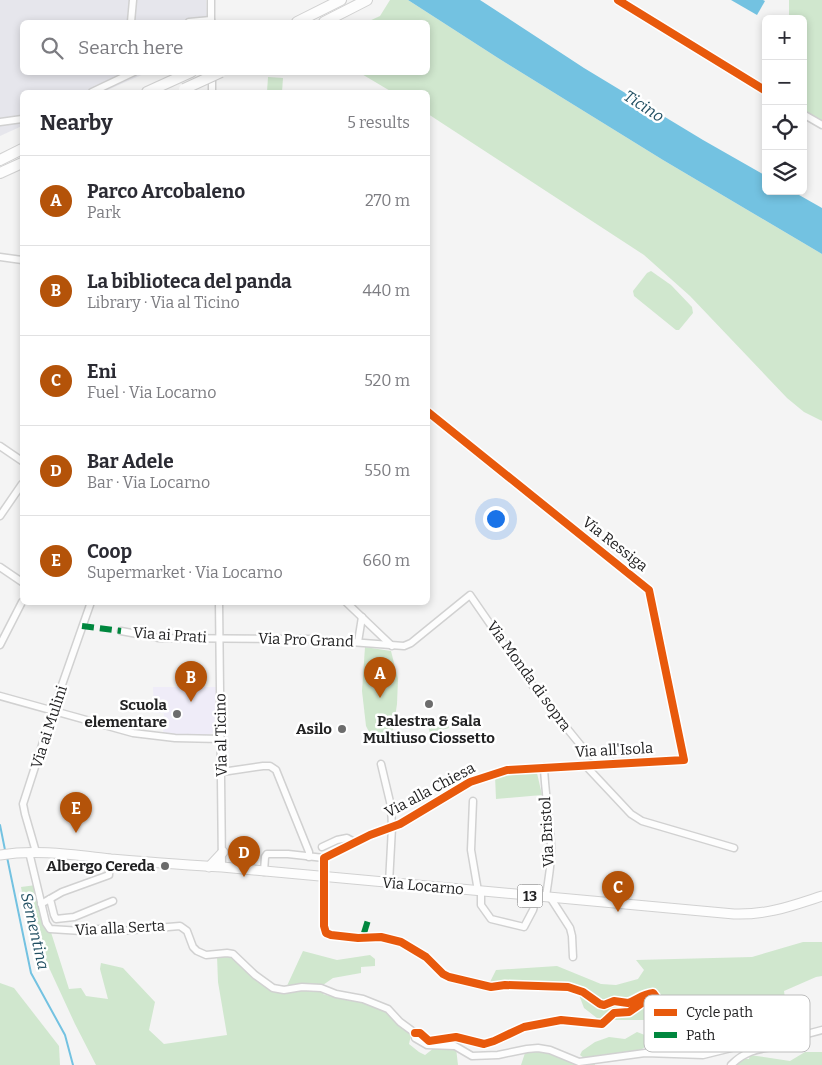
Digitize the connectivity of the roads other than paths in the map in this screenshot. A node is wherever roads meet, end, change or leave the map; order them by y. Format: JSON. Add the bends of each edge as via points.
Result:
{"nodes":[{"id":1,"x":133,"y":0,"type":"edge"},
{"id":2,"x":211,"y":0,"type":"edge"},
{"id":3,"x":341,"y":0,"type":"edge"},
{"id":4,"x":368,"y":0,"type":"edge"},
{"id":5,"x":618,"y":0,"type":"edge"},
{"id":6,"x":131,"y":20,"type":"edge"},
{"id":7,"x":211,"y":20,"type":"edge"},
{"id":8,"x":301,"y":20,"type":"edge"},
{"id":9,"x":328,"y":20,"type":"edge"},
{"id":10,"x":128,"y":75,"type":"edge"},
{"id":11,"x":186,"y":75,"type":"edge"},
{"id":12,"x":212,"y":75,"type":"edge"},
{"id":13,"x":215,"y":75,"type":"edge"},
{"id":14,"x":762,"y":89,"type":"edge"},
{"id":15,"x":96,"y":90,"type":"edge"},
{"id":16,"x":152,"y":90,"type":"edge"},
{"id":17,"x":183,"y":90,"type":"edge"},
{"id":18,"x":212,"y":90,"type":"edge"},
{"id":19,"x":807,"y":116,"type":"edge"},
{"id":20,"x":20,"y":118,"type":"edge"},
{"id":21,"x":0,"y":122,"type":"edge"},
{"id":22,"x":822,"y":125,"type":"edge"},
{"id":23,"x":20,"y":149,"type":"edge"},
{"id":24,"x":20,"y":149,"type":"edge"},
{"id":25,"x":0,"y":155,"type":"edge"},
{"id":26,"x":0,"y":160,"type":"edge"},
{"id":27,"x":20,"y":164,"type":"edge"},
{"id":28,"x":0,"y":173,"type":"edge"},
{"id":29,"x":0,"y":257,"type":"edge"},
{"id":30,"x":20,"y":260,"type":"edge"},
{"id":31,"x":430,"y":414,"type":"edge"},
{"id":32,"x":0,"y":446,"type":"edge"},
{"id":33,"x":20,"y":461,"type":"edge"},
{"id":34,"x":20,"y":487,"type":"edge"},
{"id":35,"x":0,"y":516,"type":"edge"},
{"id":36,"x":0,"y":567,"type":"edge"},
{"id":37,"x":20,"y":581,"type":"edge"},
{"id":38,"x":20,"y":605,"type":"edge"},
{"id":39,"x":89,"y":605,"type":"edge"},
{"id":40,"x":219,"y":605,"type":"edge"},
{"id":41,"x":349,"y":605,"type":"edge"},
{"id":42,"x":362,"y":617,"type":"junction"},
{"id":43,"x":121,"y":631,"type":"dead end"},
{"id":44,"x":220,"y":638,"type":"junction"},
{"id":45,"x":358,"y":642,"type":"junction"},
{"id":46,"x":0,"y":645,"type":"edge"},
{"id":47,"x":392,"y":646,"type":"junction"},
{"id":48,"x":0,"y":696,"type":"edge"},
{"id":49,"x":54,"y":712,"type":"junction"},
{"id":50,"x":221,"y":739,"type":"junction"},
{"id":51,"x":684,"y":760,"type":"joint"},
{"id":52,"x":617,"y":763,"type":"junction"},
{"id":53,"x":382,"y":764,"type":"dead end"},
{"id":54,"x":585,"y":765,"type":"junction"},
{"id":55,"x":544,"y":767,"type":"junction"},
{"id":56,"x":222,"y":772,"type":"junction"},
{"id":57,"x":473,"y":801,"type":"dead end"},
{"id":58,"x":392,"y":827,"type":"junction"},
{"id":59,"x":356,"y":843,"type":"junction"},
{"id":60,"x":322,"y":847,"type":"dead end"},
{"id":61,"x":734,"y":848,"type":"dead end"},
{"id":62,"x":29,"y":852,"type":"junction"},
{"id":63,"x":223,"y":852,"type":"junction"},
{"id":64,"x":0,"y":855,"type":"edge"},
{"id":65,"x":309,"y":857,"type":"junction"},
{"id":66,"x":109,"y":858,"type":"junction"},
{"id":67,"x":324,"y":858,"type":"junction"},
{"id":68,"x":209,"y":866,"type":"junction"},
{"id":69,"x":222,"y":867,"type":"junction"},
{"id":70,"x":264,"y":872,"type":"junction"},
{"id":71,"x":324,"y":878,"type":"junction"},
{"id":72,"x":389,"y":883,"type":"junction"},
{"id":73,"x":479,"y":891,"type":"junction"},
{"id":74,"x":822,"y":896,"type":"edge"},
{"id":75,"x":544,"y":897,"type":"junction"},
{"id":76,"x":50,"y":899,"type":"junction"},
{"id":77,"x":113,"y":901,"type":"dead end"},
{"id":78,"x":41,"y":904,"type":"junction"},
{"id":79,"x":573,"y":957,"type":"dead end"},
{"id":80,"x":644,"y":995,"type":"edge"},
{"id":81,"x":644,"y":1003,"type":"edge"},
{"id":82,"x":415,"y":1033,"type":"junction"},
{"id":83,"x":714,"y":1052,"type":"edge"},
{"id":84,"x":748,"y":1052,"type":"edge"},
{"id":85,"x":731,"y":1065,"type":"edge"}],
"edges":[{"from":1,"to":6,"type":"street"},
{"from":2,"to":7,"type":"street"},
{"from":3,"to":8,"type":"highway"},
{"from":4,"to":9,"type":"highway"},
{"from":5,"to":14,"type":"street"},
{"from":10,"to":15,"type":"street"},
{"from":11,"to":16,"type":"highway"},
{"from":12,"to":18,"type":"street"},
{"from":13,"to":17,"type":"highway","bridge":true},
{"from":19,"to":22,"type":"street"},
{"from":20,"to":21,"type":"street"},
{"from":23,"to":25,"type":"highway"},
{"from":24,"to":26,"type":"highway"},
{"from":27,"to":28,"type":"highway"},
{"from":29,"to":30,"type":"street"},
{"from":31,"to":51,"type":"street","name":"Via Ressiga","via":[[649,590]]},
{"from":32,"to":33,"type":"street"},
{"from":34,"to":35,"type":"street"},
{"from":36,"to":37,"type":"street"},
{"from":38,"to":46,"type":"street"},
{"from":39,"to":49,"type":"street","name":"Via ai Mulini"},
{"from":40,"to":44,"type":"street","name":"Via al Ticino"},
{"from":41,"to":42,"type":"street"},
{"from":42,"to":45,"type":"street"},
{"from":42,"to":47,"type":"street"},
{"from":43,"to":44,"type":"street","name":"Via ai Prati","via":[[159,638]]},
{"from":44,"to":45,"type":"street","name":"Via Pro Grand"},
{"from":44,"to":50,"type":"street","name":"Via al Ticino"},
{"from":45,"to":47,"type":"street","name":"Via Pro Grand"},
{"from":47,"to":52,"type":"street","name":"Via Monda di sopra","via":[[408,645],[470,595],[535,688],[587,753]]},
{"from":48,"to":49,"type":"street"},
{"from":49,"to":50,"type":"street","via":[[133,733]]},
{"from":49,"to":62,"type":"street","name":"Via ai Mulini","via":[[23,804]]},
{"from":50,"to":56,"type":"street","name":"Via al Ticino"},
{"from":51,"to":52,"type":"street","name":"Via all'Isola"},
{"from":52,"to":54,"type":"street","name":"Via all'Isola"},
{"from":53,"to":58,"type":"street"},
{"from":54,"to":55,"type":"street","name":"Via all'Isola"},
{"from":54,"to":61,"type":"street","via":[[631,814],[642,821]]},
{"from":55,"to":58,"type":"street","name":"Via alla Chiesa","via":[[512,769],[479,778]]},
{"from":55,"to":75,"type":"street","name":"Via Bristol","via":[[551,846],[551,866]]},
{"from":56,"to":63,"type":"street","name":"Via al Ticino"},
{"from":56,"to":65,"type":"street","via":[[263,766],[274,768]]},
{"from":57,"to":73,"type":"street","via":[[471,850]]},
{"from":58,"to":59,"type":"street","name":"Via alla Chiesa"},
{"from":58,"to":72,"type":"street"},
{"from":59,"to":60,"type":"street","via":[[347,838]]},
{"from":59,"to":67,"type":"street","name":"Via alla Chiesa"},
{"from":62,"to":64,"type":"main road","number":"13"},
{"from":62,"to":66,"type":"main road","name":"Via Locarno","number":"13"},
{"from":62,"to":78,"type":"street","name":"Via alla Serta"},
{"from":63,"to":68,"type":"main road"},
{"from":63,"to":69,"type":"street","name":"Via al Ticino"},
{"from":65,"to":67,"type":"street"},
{"from":65,"to":70,"type":"street","via":[[267,854]]},
{"from":66,"to":68,"type":"main road","name":"Via Locarno","number":"13"},
{"from":66,"to":76,"type":"street","via":[[109,875]]},
{"from":67,"to":71,"type":"street"},
{"from":68,"to":69,"type":"main road","name":"Via Locarno","number":"13"},
{"from":69,"to":70,"type":"main road","name":"Via Locarno","number":"13"},
{"from":70,"to":71,"type":"main road","name":"Via Locarno","number":"13"},
{"from":71,"to":72,"type":"main road","name":"Via Locarno","number":"13"},
{"from":71,"to":80,"type":"street","via":[[324,926],[329,935],[398,940],[426,957],[444,975],[491,987],[568,987],[583,992],[602,1005],[614,1001],[628,1003]]},
{"from":72,"to":73,"type":"main road","name":"Via Locarno","number":"13"},
{"from":73,"to":75,"type":"main road","name":"Via Locarno","number":"13"},
{"from":73,"to":75,"type":"street","name":"Via Bristol","via":[[482,907],[491,919],[524,927]]},
{"from":74,"to":75,"type":"main road","name":"Via Locarno","number":"13","via":[[780,910],[747,914]]},
{"from":75,"to":79,"type":"street","via":[[570,928]]},
{"from":76,"to":77,"type":"street","via":[[56,919],[74,917]]},
{"from":76,"to":78,"type":"street"},
{"from":78,"to":82,"type":"street","name":"Via alla Serta","via":[[46,924],[54,930],[120,931],[180,926],[187,931],[197,951],[233,954],[273,988],[321,988],[363,999],[388,1009]]},
{"from":81,"to":82,"type":"street","via":[[630,1012],[614,1013],[602,1024],[561,1020],[524,1027],[488,1044],[456,1037],[430,1041]]},
{"from":82,"to":83,"type":"street","name":"Via alla Serta","via":[[420,1043],[455,1046],[475,1057],[531,1048],[544,1049],[579,1062],[648,1053],[702,1055]]},
{"from":84,"to":85,"type":"street"}]}
